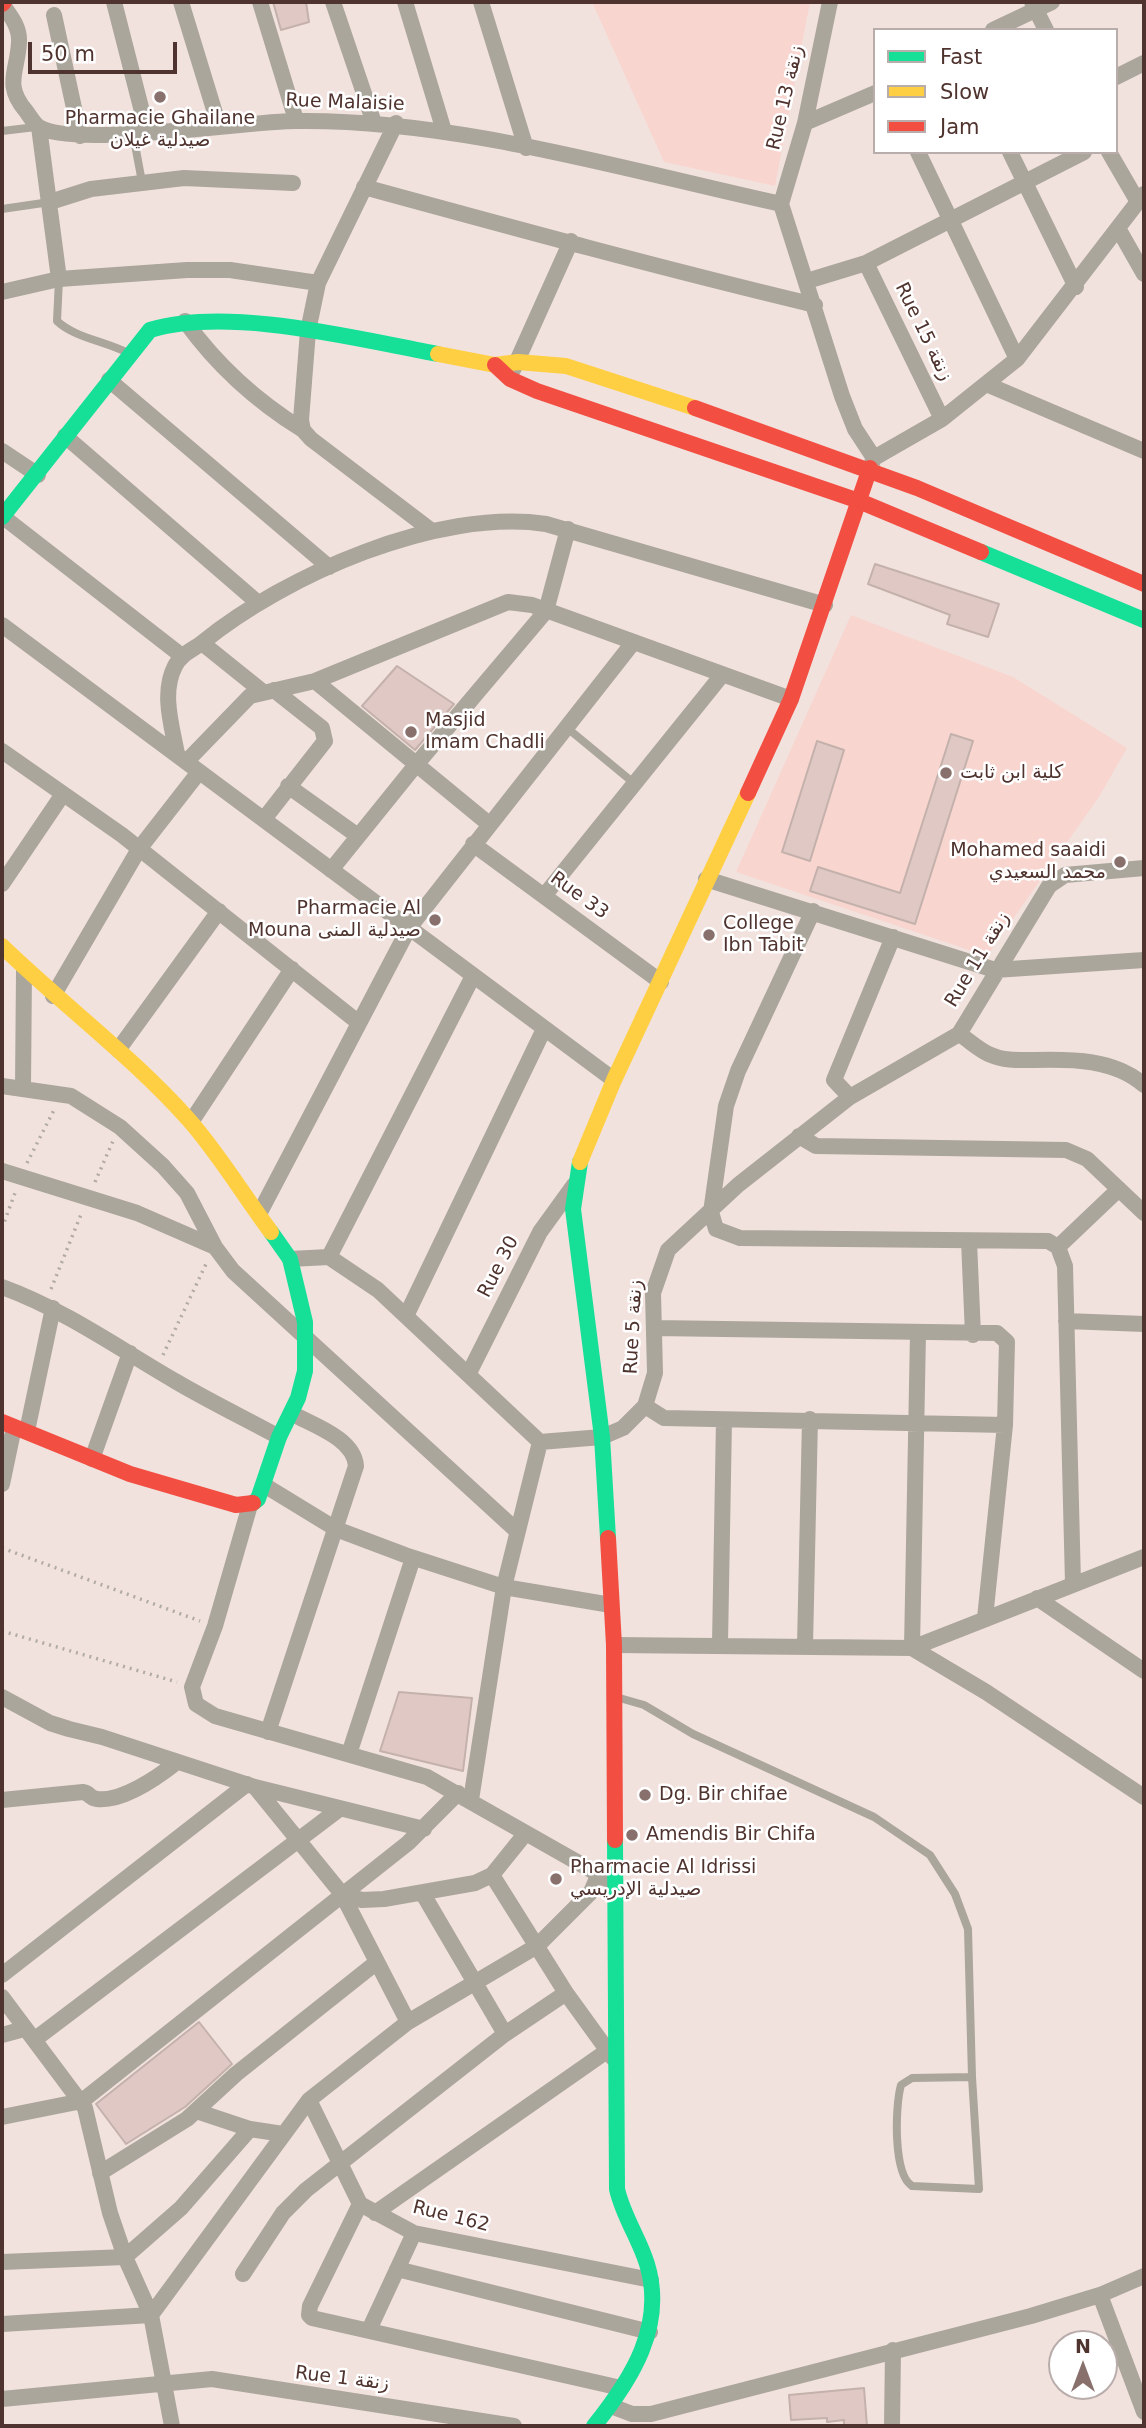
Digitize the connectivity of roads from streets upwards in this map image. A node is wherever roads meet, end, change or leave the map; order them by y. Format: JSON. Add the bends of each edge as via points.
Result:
{"nodes":[{"id":1,"x":114,"y":2,"type":"edge"},
{"id":2,"x":181,"y":2,"type":"edge"},
{"id":3,"x":260,"y":2,"type":"edge"},
{"id":4,"x":333,"y":2,"type":"edge"},
{"id":5,"x":405,"y":2,"type":"edge"},
{"id":6,"x":481,"y":2,"type":"edge"},
{"id":7,"x":830,"y":2,"type":"edge"},
{"id":8,"x":1052,"y":2,"type":"edge"},
{"id":9,"x":3,"y":3,"type":"edge"},
{"id":10,"x":1034,"y":5,"type":"edge"},
{"id":11,"x":54,"y":15,"type":"dead end"},
{"id":12,"x":996,"y":28,"type":"edge"},
{"id":13,"x":1045,"y":28,"type":"edge"},
{"id":14,"x":1144,"y":63,"type":"edge"},
{"id":15,"x":7,"y":76,"type":"edge"},
{"id":16,"x":1118,"y":76,"type":"edge"},
{"id":17,"x":873,"y":94,"type":"edge"},
{"id":18,"x":296,"y":121,"type":"junction"},
{"id":19,"x":374,"y":123,"type":"junction"},
{"id":20,"x":396,"y":123,"type":"junction"},
{"id":21,"x":805,"y":123,"type":"junction"},
{"id":22,"x":219,"y":126,"type":"junction"},
{"id":23,"x":39,"y":127,"type":"junction"},
{"id":24,"x":444,"y":131,"type":"junction"},
{"id":25,"x":140,"y":132,"type":"junction"},
{"id":26,"x":80,"y":136,"type":"junction"},
{"id":27,"x":526,"y":148,"type":"junction"},
{"id":28,"x":919,"y":154,"type":"edge"},
{"id":29,"x":1011,"y":154,"type":"edge"},
{"id":30,"x":1080,"y":154,"type":"edge"},
{"id":31,"x":1110,"y":154,"type":"edge"},
{"id":32,"x":293,"y":183,"type":"dead end"},
{"id":33,"x":1024,"y":184,"type":"junction"},
{"id":34,"x":364,"y":187,"type":"junction"},
{"id":35,"x":1141,"y":198,"type":"edge"},
{"id":36,"x":50,"y":202,"type":"junction"},
{"id":37,"x":780,"y":204,"type":"junction"},
{"id":38,"x":950,"y":221,"type":"junction"},
{"id":39,"x":1119,"y":230,"type":"junction"},
{"id":40,"x":571,"y":241,"type":"junction"},
{"id":41,"x":866,"y":263,"type":"junction"},
{"id":42,"x":1144,"y":274,"type":"edge"},
{"id":43,"x":59,"y":279,"type":"junction"},
{"id":44,"x":807,"y":281,"type":"junction"},
{"id":45,"x":318,"y":283,"type":"junction"},
{"id":46,"x":1076,"y":287,"type":"junction"},
{"id":47,"x":2,"y":292,"type":"edge"},
{"id":48,"x":815,"y":305,"type":"junction"},
{"id":49,"x":185,"y":321,"type":"junction"},
{"id":50,"x":308,"y":331,"type":"junction"},
{"id":51,"x":1017,"y":359,"type":"junction"},
{"id":52,"x":518,"y":360,"type":"junction"},
{"id":53,"x":495,"y":366,"type":"junction"},
{"id":54,"x":510,"y":379,"type":"junction"},
{"id":55,"x":109,"y":380,"type":"junction"},
{"id":56,"x":986,"y":384,"type":"junction"},
{"id":57,"x":942,"y":419,"type":"junction"},
{"id":58,"x":303,"y":430,"type":"junction"},
{"id":59,"x":65,"y":436,"type":"junction"},
{"id":60,"x":2,"y":451,"type":"edge"},
{"id":61,"x":1144,"y":451,"type":"edge"},
{"id":62,"x":872,"y":463,"type":"junction"},
{"id":63,"x":38,"y":475,"type":"junction"},
{"id":64,"x":859,"y":501,"type":"junction"},
{"id":65,"x":2,"y":517,"type":"edge"},
{"id":66,"x":568,"y":529,"type":"junction"},
{"id":67,"x":432,"y":531,"type":"junction"},
{"id":68,"x":329,"y":568,"type":"junction"},
{"id":69,"x":1144,"y":584,"type":"edge"},
{"id":70,"x":257,"y":602,"type":"junction"},
{"id":71,"x":825,"y":605,"type":"junction"},
{"id":72,"x":546,"y":611,"type":"junction"},
{"id":73,"x":1144,"y":620,"type":"edge"},
{"id":74,"x":2,"y":625,"type":"edge"},
{"id":75,"x":202,"y":643,"type":"junction"},
{"id":76,"x":632,"y":644,"type":"junction"},
{"id":77,"x":182,"y":656,"type":"junction"},
{"id":78,"x":722,"y":675,"type":"junction"},
{"id":79,"x":316,"y":681,"type":"junction"},
{"id":80,"x":269,"y":691,"type":"junction"},
{"id":81,"x":791,"y":699,"type":"junction"},
{"id":82,"x":2,"y":751,"type":"edge"},
{"id":83,"x":187,"y":763,"type":"junction"},
{"id":84,"x":415,"y":765,"type":"junction"},
{"id":85,"x":288,"y":786,"type":"junction"},
{"id":86,"x":63,"y":794,"type":"junction"},
{"id":87,"x":264,"y":819,"type":"junction"},
{"id":88,"x":489,"y":824,"type":"junction"},
{"id":89,"x":358,"y":836,"type":"junction"},
{"id":90,"x":473,"y":844,"type":"junction"},
{"id":91,"x":139,"y":849,"type":"junction"},
{"id":92,"x":1144,"y":869,"type":"edge"},
{"id":93,"x":331,"y":870,"type":"junction"},
{"id":94,"x":706,"y":880,"type":"junction"},
{"id":95,"x":2,"y":884,"type":"edge"},
{"id":96,"x":544,"y":896,"type":"junction"},
{"id":97,"x":219,"y":911,"type":"junction"},
{"id":98,"x":813,"y":911,"type":"junction"},
{"id":99,"x":409,"y":928,"type":"junction"},
{"id":100,"x":893,"y":937,"type":"junction"},
{"id":101,"x":2,"y":946,"type":"edge"},
{"id":102,"x":1144,"y":960,"type":"edge"},
{"id":103,"x":24,"y":970,"type":"junction"},
{"id":104,"x":292,"y":970,"type":"junction"},
{"id":105,"x":995,"y":970,"type":"junction"},
{"id":106,"x":473,"y":976,"type":"junction"},
{"id":107,"x":661,"y":982,"type":"junction"},
{"id":108,"x":52,"y":996,"type":"junction"},
{"id":109,"x":359,"y":1023,"type":"junction"},
{"id":110,"x":544,"y":1029,"type":"junction"},
{"id":111,"x":959,"y":1034,"type":"junction"},
{"id":112,"x":118,"y":1050,"type":"junction"},
{"id":113,"x":614,"y":1080,"type":"junction"},
{"id":114,"x":1144,"y":1085,"type":"edge"},
{"id":115,"x":2,"y":1086,"type":"edge"},
{"id":116,"x":23,"y":1087,"type":"junction"},
{"id":117,"x":850,"y":1097,"type":"junction"},
{"id":118,"x":191,"y":1122,"type":"junction"},
{"id":119,"x":799,"y":1136,"type":"junction"},
{"id":120,"x":2,"y":1171,"type":"edge"},
{"id":121,"x":573,"y":1185,"type":"junction"},
{"id":122,"x":1119,"y":1189,"type":"junction"},
{"id":123,"x":711,"y":1212,"type":"junction"},
{"id":124,"x":1144,"y":1213,"type":"edge"},
{"id":125,"x":260,"y":1214,"type":"junction"},
{"id":126,"x":969,"y":1241,"type":"junction"},
{"id":127,"x":215,"y":1247,"type":"junction"},
{"id":128,"x":1058,"y":1247,"type":"junction"},
{"id":129,"x":329,"y":1257,"type":"junction"},
{"id":130,"x":290,"y":1259,"type":"junction"},
{"id":131,"x":2,"y":1287,"type":"edge"},
{"id":132,"x":53,"y":1308,"type":"junction"},
{"id":133,"x":407,"y":1314,"type":"junction"},
{"id":134,"x":1066,"y":1321,"type":"junction"},
{"id":135,"x":1144,"y":1324,"type":"edge"},
{"id":136,"x":656,"y":1328,"type":"junction"},
{"id":137,"x":918,"y":1333,"type":"junction"},
{"id":138,"x":973,"y":1335,"type":"junction"},
{"id":139,"x":306,"y":1339,"type":"junction"},
{"id":140,"x":130,"y":1353,"type":"junction"},
{"id":141,"x":469,"y":1373,"type":"junction"},
{"id":142,"x":645,"y":1406,"type":"junction"},
{"id":143,"x":290,"y":1413,"type":"junction"},
{"id":144,"x":810,"y":1419,"type":"junction"},
{"id":145,"x":724,"y":1420,"type":"junction"},
{"id":146,"x":916,"y":1422,"type":"junction"},
{"id":147,"x":1005,"y":1425,"type":"junction"},
{"id":148,"x":14,"y":1426,"type":"edge"},
{"id":149,"x":279,"y":1437,"type":"junction"},
{"id":150,"x":602,"y":1437,"type":"junction"},
{"id":151,"x":540,"y":1442,"type":"junction"},
{"id":152,"x":92,"y":1459,"type":"junction"},
{"id":153,"x":2,"y":1484,"type":"edge"},
{"id":154,"x":264,"y":1485,"type":"junction"},
{"id":155,"x":250,"y":1505,"type":"junction"},
{"id":156,"x":335,"y":1529,"type":"junction"},
{"id":157,"x":517,"y":1531,"type":"junction"},
{"id":158,"x":1144,"y":1557,"type":"edge"},
{"id":159,"x":413,"y":1558,"type":"junction"},
{"id":160,"x":1073,"y":1583,"type":"junction"},
{"id":161,"x":504,"y":1587,"type":"junction"},
{"id":162,"x":1037,"y":1598,"type":"junction"},
{"id":163,"x":611,"y":1605,"type":"junction"},
{"id":164,"x":985,"y":1618,"type":"junction"},
{"id":165,"x":720,"y":1644,"type":"junction"},
{"id":166,"x":614,"y":1645,"type":"junction"},
{"id":167,"x":805,"y":1646,"type":"junction"},
{"id":168,"x":912,"y":1648,"type":"junction"},
{"id":169,"x":1144,"y":1671,"type":"edge"},
{"id":170,"x":2,"y":1697,"type":"edge"},
{"id":171,"x":268,"y":1732,"type":"junction"},
{"id":172,"x":349,"y":1754,"type":"junction"},
{"id":173,"x":177,"y":1762,"type":"junction"},
{"id":174,"x":251,"y":1785,"type":"junction"},
{"id":175,"x":465,"y":1796,"type":"junction"},
{"id":176,"x":1144,"y":1797,"type":"edge"},
{"id":177,"x":2,"y":1800,"type":"edge"},
{"id":178,"x":338,"y":1810,"type":"junction"},
{"id":179,"x":424,"y":1829,"type":"junction"},
{"id":180,"x":525,"y":1834,"type":"junction"},
{"id":181,"x":299,"y":1839,"type":"junction"},
{"id":182,"x":492,"y":1875,"type":"junction"},
{"id":183,"x":605,"y":1879,"type":"junction"},
{"id":184,"x":342,"y":1894,"type":"junction"},
{"id":185,"x":423,"y":1894,"type":"junction"},
{"id":186,"x":537,"y":1946,"type":"junction"},
{"id":187,"x":377,"y":1962,"type":"junction"},
{"id":188,"x":2,"y":1975,"type":"edge"},
{"id":189,"x":475,"y":1982,"type":"junction"},
{"id":190,"x":566,"y":1993,"type":"junction"},
{"id":191,"x":2,"y":1997,"type":"edge"},
{"id":192,"x":408,"y":2022,"type":"junction"},
{"id":193,"x":29,"y":2034,"type":"junction"},
{"id":194,"x":505,"y":2034,"type":"junction"},
{"id":195,"x":2,"y":2035,"type":"edge"},
{"id":196,"x":612,"y":2057,"type":"junction"},
{"id":197,"x":309,"y":2100,"type":"junction"},
{"id":198,"x":82,"y":2101,"type":"junction"},
{"id":199,"x":196,"y":2111,"type":"junction"},
{"id":200,"x":2,"y":2117,"type":"edge"},
{"id":201,"x":250,"y":2129,"type":"junction"},
{"id":202,"x":282,"y":2134,"type":"junction"},
{"id":203,"x":340,"y":2164,"type":"junction"},
{"id":204,"x":100,"y":2173,"type":"junction"},
{"id":205,"x":360,"y":2204,"type":"junction"},
{"id":206,"x":375,"y":2213,"type":"junction"},
{"id":207,"x":414,"y":2233,"type":"junction"},
{"id":208,"x":125,"y":2257,"type":"junction"},
{"id":209,"x":2,"y":2262,"type":"edge"},
{"id":210,"x":397,"y":2269,"type":"junction"},
{"id":211,"x":243,"y":2274,"type":"dead end"},
{"id":212,"x":1144,"y":2276,"type":"edge"},
{"id":213,"x":651,"y":2280,"type":"junction"},
{"id":214,"x":1100,"y":2295,"type":"junction"},
{"id":215,"x":151,"y":2315,"type":"junction"},
{"id":216,"x":2,"y":2324,"type":"edge"},
{"id":217,"x":369,"y":2330,"type":"junction"},
{"id":218,"x":650,"y":2332,"type":"junction"},
{"id":219,"x":894,"y":2350,"type":"junction"},
{"id":220,"x":165,"y":2383,"type":"junction"},
{"id":221,"x":621,"y":2388,"type":"junction"},
{"id":222,"x":2,"y":2399,"type":"edge"},
{"id":223,"x":611,"y":2406,"type":"junction"},
{"id":224,"x":1144,"y":2412,"type":"edge"},
{"id":225,"x":601,"y":2424,"type":"edge"},
{"id":226,"x":172,"y":2426,"type":"edge"},
{"id":227,"x":514,"y":2426,"type":"edge"},
{"id":228,"x":892,"y":2426,"type":"edge"}],
"edges":[{"from":1,"to":25,"type":"street"},
{"from":2,"to":22,"type":"street"},
{"from":3,"to":18,"type":"street"},
{"from":4,"to":19,"type":"street"},
{"from":5,"to":24,"type":"street"},
{"from":6,"to":27,"type":"street"},
{"from":7,"to":21,"type":"street","name":"Rue 13 زنقة"},
{"from":8,"to":10,"type":"street"},
{"from":9,"to":15,"type":"street","via":[[20,40]]},
{"from":10,"to":12,"type":"street"},
{"from":10,"to":13,"type":"street"},
{"from":11,"to":26,"type":"street"},
{"from":14,"to":16,"type":"street"},
{"from":15,"to":23,"type":"street","via":[[16,99]]},
{"from":17,"to":21,"type":"street"},
{"from":18,"to":19,"type":"street","name":"Rue Malaisie"},
{"from":18,"to":22,"type":"street","name":"Rue Malaisie"},
{"from":19,"to":20,"type":"street","name":"Rue Malaisie"},
{"from":20,"to":24,"type":"street","name":"Rue Malaisie"},
{"from":20,"to":34,"type":"street"},
{"from":21,"to":37,"type":"street","name":"Rue 13 زنقة"},
{"from":22,"to":25,"type":"street","name":"Rue Malaisie"},
{"from":23,"to":26,"type":"street","name":"Rue Malaisie"},
{"from":23,"to":36,"type":"street"},
{"from":24,"to":27,"type":"street","name":"Rue Malaisie"},
{"from":25,"to":26,"type":"street","name":"Rue Malaisie"},
{"from":27,"to":37,"type":"street","name":"Rue Malaisie"},
{"from":28,"to":38,"type":"street"},
{"from":29,"to":33,"type":"street"},
{"from":30,"to":33,"type":"street"},
{"from":31,"to":35,"type":"street"},
{"from":32,"to":36,"type":"street","via":[[184,178],[90,189]]},
{"from":33,"to":38,"type":"street"},
{"from":33,"to":46,"type":"street"},
{"from":34,"to":40,"type":"street"},
{"from":34,"to":45,"type":"street"},
{"from":35,"to":39,"type":"street"},
{"from":36,"to":43,"type":"street"},
{"from":37,"to":44,"type":"street"},
{"from":38,"to":41,"type":"street"},
{"from":38,"to":51,"type":"street"},
{"from":39,"to":42,"type":"street"},
{"from":39,"to":46,"type":"street"},
{"from":40,"to":48,"type":"street","via":[[635,262]]},
{"from":40,"to":52,"type":"street"},
{"from":41,"to":44,"type":"street"},
{"from":41,"to":57,"type":"street","name":"Rue 15 زنقة"},
{"from":43,"to":45,"type":"street","via":[[230,270]]},
{"from":43,"to":47,"type":"street"},
{"from":44,"to":48,"type":"street"},
{"from":45,"to":50,"type":"street"},
{"from":46,"to":51,"type":"street"},
{"from":48,"to":62,"type":"street","via":[[842,396]]},
{"from":49,"to":50,"type":"street"},
{"from":49,"to":55,"type":"street","via":[[149,330]]},
{"from":49,"to":58,"type":"street","via":[[211,357],[242,387]]},
{"from":50,"to":53,"type":"street"},
{"from":50,"to":58,"type":"street"},
{"from":51,"to":56,"type":"street"},
{"from":52,"to":53,"type":"street"},
{"from":52,"to":54,"type":"street"},
{"from":52,"to":62,"type":"street","via":[[576,370]]},
{"from":53,"to":54,"type":"street"},
{"from":54,"to":64,"type":"street"},
{"from":55,"to":59,"type":"street"},
{"from":55,"to":68,"type":"street"},
{"from":56,"to":57,"type":"street"},
{"from":56,"to":61,"type":"street"},
{"from":57,"to":62,"type":"street"},
{"from":58,"to":67,"type":"street"},
{"from":59,"to":63,"type":"street"},
{"from":59,"to":70,"type":"street"},
{"from":60,"to":63,"type":"street"},
{"from":62,"to":64,"type":"street"},
{"from":62,"to":69,"type":"street"},
{"from":63,"to":65,"type":"street"},
{"from":64,"to":71,"type":"street"},
{"from":64,"to":73,"type":"street"},
{"from":65,"to":77,"type":"street"},
{"from":66,"to":67,"type":"street","via":[[526,521]]},
{"from":66,"to":71,"type":"street"},
{"from":66,"to":72,"type":"street"},
{"from":67,"to":68,"type":"street"},
{"from":68,"to":70,"type":"street"},
{"from":70,"to":75,"type":"street"},
{"from":71,"to":81,"type":"street"},
{"from":72,"to":76,"type":"street"},
{"from":72,"to":79,"type":"street","via":[[519,602],[494,606]]},
{"from":72,"to":84,"type":"street"},
{"from":74,"to":83,"type":"street"},
{"from":75,"to":77,"type":"street"},
{"from":75,"to":80,"type":"street"},
{"from":76,"to":78,"type":"street"},
{"from":76,"to":88,"type":"street"},
{"from":77,"to":83,"type":"street","via":[[167,693]]},
{"from":78,"to":81,"type":"street"},
{"from":78,"to":96,"type":"street"},
{"from":79,"to":80,"type":"street"},
{"from":79,"to":84,"type":"street"},
{"from":80,"to":83,"type":"street","via":[[241,702]]},
{"from":80,"to":85,"type":"street","via":[[318,723],[325,735],[325,741]]},
{"from":81,"to":94,"type":"street"},
{"from":82,"to":86,"type":"street"},
{"from":83,"to":87,"type":"street"},
{"from":83,"to":91,"type":"street"},
{"from":84,"to":88,"type":"street"},
{"from":84,"to":89,"type":"street"},
{"from":85,"to":87,"type":"street"},
{"from":85,"to":89,"type":"street"},
{"from":86,"to":91,"type":"street"},
{"from":86,"to":95,"type":"street"},
{"from":87,"to":93,"type":"street"},
{"from":88,"to":90,"type":"street"},
{"from":89,"to":93,"type":"street"},
{"from":90,"to":96,"type":"street","name":"Rue 33"},
{"from":90,"to":99,"type":"street"},
{"from":91,"to":97,"type":"street"},
{"from":91,"to":108,"type":"street"},
{"from":92,"to":105,"type":"street","name":"Rue 11 زنقة","via":[[1056,879]]},
{"from":93,"to":99,"type":"street"},
{"from":94,"to":98,"type":"street"},
{"from":94,"to":107,"type":"street"},
{"from":96,"to":107,"type":"street","name":"Rue 33"},
{"from":97,"to":104,"type":"street"},
{"from":97,"to":112,"type":"street"},
{"from":98,"to":100,"type":"street"},
{"from":98,"to":123,"type":"street","via":[[738,1071],[726,1107]]},
{"from":99,"to":106,"type":"street"},
{"from":99,"to":109,"type":"street"},
{"from":100,"to":105,"type":"street"},
{"from":100,"to":117,"type":"street","via":[[834,1080]]},
{"from":101,"to":103,"type":"street"},
{"from":102,"to":105,"type":"street"},
{"from":103,"to":108,"type":"street"},
{"from":103,"to":116,"type":"street"},
{"from":104,"to":109,"type":"street"},
{"from":104,"to":118,"type":"street"},
{"from":105,"to":111,"type":"street","name":"Rue 11 زنقة"},
{"from":106,"to":110,"type":"street"},
{"from":106,"to":129,"type":"street"},
{"from":107,"to":113,"type":"street"},
{"from":108,"to":112,"type":"street"},
{"from":109,"to":125,"type":"street"},
{"from":110,"to":113,"type":"street"},
{"from":110,"to":133,"type":"street"},
{"from":111,"to":114,"type":"street","via":[[990,1055],[1010,1060],[1076,1059],[1119,1070]]},
{"from":111,"to":117,"type":"street","name":"Rue 5 زنقة"},
{"from":112,"to":118,"type":"street"},
{"from":113,"to":121,"type":"street"},
{"from":115,"to":116,"type":"street"},
{"from":116,"to":127,"type":"street","via":[[71,1096],[120,1127],[187,1193]]},
{"from":117,"to":119,"type":"street","name":"Rue 5 زنقة"},
{"from":118,"to":125,"type":"street"},
{"from":119,"to":122,"type":"street","via":[[816,1146],[1066,1150],[1087,1159]]},
{"from":119,"to":123,"type":"street","name":"Rue 5 زنقة"},
{"from":120,"to":127,"type":"street","via":[[137,1213]]},
{"from":121,"to":141,"type":"street","name":"Rue 30","via":[[540,1232]]},
{"from":121,"to":150,"type":"street","via":[[576,1250]]},
{"from":122,"to":124,"type":"street"},
{"from":122,"to":128,"type":"street"},
{"from":123,"to":126,"type":"street","via":[[716,1229],[740,1238]]},
{"from":123,"to":136,"type":"street","name":"Rue 5 زنقة","via":[[664,1255],[653,1293]]},
{"from":125,"to":130,"type":"street"},
{"from":126,"to":128,"type":"street","via":[[1048,1241]]},
{"from":126,"to":138,"type":"street"},
{"from":127,"to":139,"type":"street","via":[[233,1271]]},
{"from":128,"to":134,"type":"street","via":[[1065,1266]]},
{"from":129,"to":130,"type":"street"},
{"from":129,"to":133,"type":"street"},
{"from":130,"to":139,"type":"street"},
{"from":131,"to":132,"type":"street"},
{"from":132,"to":140,"type":"street"},
{"from":132,"to":148,"type":"street"},
{"from":133,"to":141,"type":"street"},
{"from":134,"to":135,"type":"street"},
{"from":134,"to":160,"type":"street"},
{"from":136,"to":137,"type":"street"},
{"from":136,"to":142,"type":"street","name":"Rue 5 زنقة","via":[[655,1373]]},
{"from":137,"to":138,"type":"street"},
{"from":137,"to":146,"type":"street"},
{"from":138,"to":147,"type":"street","via":[[997,1333],[1007,1342]]},
{"from":139,"to":143,"type":"street","via":[[302,1386]]},
{"from":139,"to":157,"type":"street"},
{"from":140,"to":149,"type":"street"},
{"from":140,"to":152,"type":"street"},
{"from":141,"to":151,"type":"street"},
{"from":142,"to":145,"type":"street","via":[[664,1418]]},
{"from":142,"to":150,"type":"street","via":[[623,1428]]},
{"from":143,"to":149,"type":"street"},
{"from":143,"to":156,"type":"street","via":[[342,1442],[356,1460]]},
{"from":144,"to":145,"type":"street"},
{"from":144,"to":146,"type":"street"},
{"from":144,"to":167,"type":"street"},
{"from":145,"to":165,"type":"street"},
{"from":146,"to":147,"type":"street"},
{"from":146,"to":168,"type":"street"},
{"from":147,"to":164,"type":"street"},
{"from":148,"to":152,"type":"street"},
{"from":148,"to":153,"type":"street"},
{"from":149,"to":154,"type":"street"},
{"from":150,"to":151,"type":"street"},
{"from":150,"to":163,"type":"street"},
{"from":151,"to":157,"type":"street"},
{"from":152,"to":155,"type":"street","via":[[236,1505]]},
{"from":154,"to":155,"type":"street"},
{"from":154,"to":156,"type":"street"},
{"from":155,"to":171,"type":"street","via":[[192,1687],[193,1700],[203,1711]]},
{"from":156,"to":159,"type":"street"},
{"from":156,"to":171,"type":"street"},
{"from":157,"to":161,"type":"street"},
{"from":158,"to":160,"type":"street"},
{"from":159,"to":161,"type":"street"},
{"from":159,"to":172,"type":"street"},
{"from":160,"to":162,"type":"street"},
{"from":161,"to":163,"type":"street"},
{"from":161,"to":175,"type":"street"},
{"from":162,"to":164,"type":"street"},
{"from":162,"to":169,"type":"street"},
{"from":163,"to":166,"type":"street"},
{"from":164,"to":168,"type":"street"},
{"from":165,"to":166,"type":"street"},
{"from":165,"to":167,"type":"street"},
{"from":166,"to":183,"type":"street"},
{"from":167,"to":168,"type":"street"},
{"from":168,"to":176,"type":"street"},
{"from":170,"to":173,"type":"street","via":[[50,1723]]},
{"from":171,"to":172,"type":"street"},
{"from":172,"to":175,"type":"street","via":[[427,1777]]},
{"from":173,"to":174,"type":"street"},
{"from":173,"to":177,"type":"street","via":[[151,1783],[102,1799],[83,1792]]},
{"from":174,"to":178,"type":"street"},
{"from":174,"to":181,"type":"street"},
{"from":174,"to":188,"type":"street"},
{"from":175,"to":179,"type":"street"},
{"from":175,"to":180,"type":"street"},
{"from":178,"to":179,"type":"street"},
{"from":178,"to":181,"type":"street"},
{"from":179,"to":184,"type":"street"},
{"from":180,"to":182,"type":"street"},
{"from":180,"to":183,"type":"street"},
{"from":181,"to":184,"type":"street"},
{"from":181,"to":193,"type":"street"},
{"from":182,"to":185,"type":"street"},
{"from":182,"to":186,"type":"street"},
{"from":183,"to":186,"type":"street"},
{"from":183,"to":196,"type":"street"},
{"from":184,"to":185,"type":"street","via":[[362,1900]]},
{"from":184,"to":187,"type":"street"},
{"from":184,"to":198,"type":"street"},
{"from":185,"to":189,"type":"street"},
{"from":186,"to":189,"type":"street"},
{"from":186,"to":190,"type":"street"},
{"from":187,"to":192,"type":"street"},
{"from":187,"to":199,"type":"street"},
{"from":189,"to":192,"type":"street"},
{"from":189,"to":194,"type":"street"},
{"from":190,"to":194,"type":"street"},
{"from":190,"to":196,"type":"street"},
{"from":191,"to":193,"type":"street"},
{"from":192,"to":197,"type":"street"},
{"from":193,"to":195,"type":"street"},
{"from":193,"to":198,"type":"street"},
{"from":194,"to":203,"type":"street"},
{"from":196,"to":206,"type":"street"},
{"from":196,"to":213,"type":"street","via":[[618,2197]]},
{"from":197,"to":202,"type":"street"},
{"from":197,"to":203,"type":"street"},
{"from":198,"to":200,"type":"street"},
{"from":198,"to":204,"type":"street"},
{"from":199,"to":201,"type":"street"},
{"from":199,"to":204,"type":"street"},
{"from":201,"to":202,"type":"street"},
{"from":201,"to":208,"type":"street","via":[[181,2208]]},
{"from":202,"to":215,"type":"street"},
{"from":203,"to":205,"type":"street"},
{"from":203,"to":211,"type":"street","via":[[282,2213]]},
{"from":204,"to":208,"type":"street"},
{"from":205,"to":206,"type":"street","name":"Rue 162"},
{"from":205,"to":217,"type":"street","via":[[309,2315]]},
{"from":206,"to":207,"type":"street","name":"Rue 162"},
{"from":207,"to":210,"type":"street"},
{"from":207,"to":213,"type":"street","name":"Rue 162"},
{"from":208,"to":209,"type":"street"},
{"from":208,"to":215,"type":"street"},
{"from":210,"to":217,"type":"street"},
{"from":210,"to":218,"type":"street"},
{"from":212,"to":214,"type":"street"},
{"from":213,"to":218,"type":"street"},
{"from":214,"to":219,"type":"street"},
{"from":214,"to":224,"type":"street"},
{"from":215,"to":216,"type":"street"},
{"from":215,"to":220,"type":"street"},
{"from":217,"to":221,"type":"street"},
{"from":218,"to":221,"type":"street"},
{"from":219,"to":223,"type":"street","via":[[651,2414],[632,2414]]},
{"from":219,"to":228,"type":"street"},
{"from":220,"to":222,"type":"street","name":"Rue 1 زنقة"},
{"from":220,"to":226,"type":"street"},
{"from":220,"to":227,"type":"street","name":"Rue 1 زنقة","via":[[225,2381]]},
{"from":221,"to":223,"type":"street"},
{"from":223,"to":225,"type":"street"}]}
